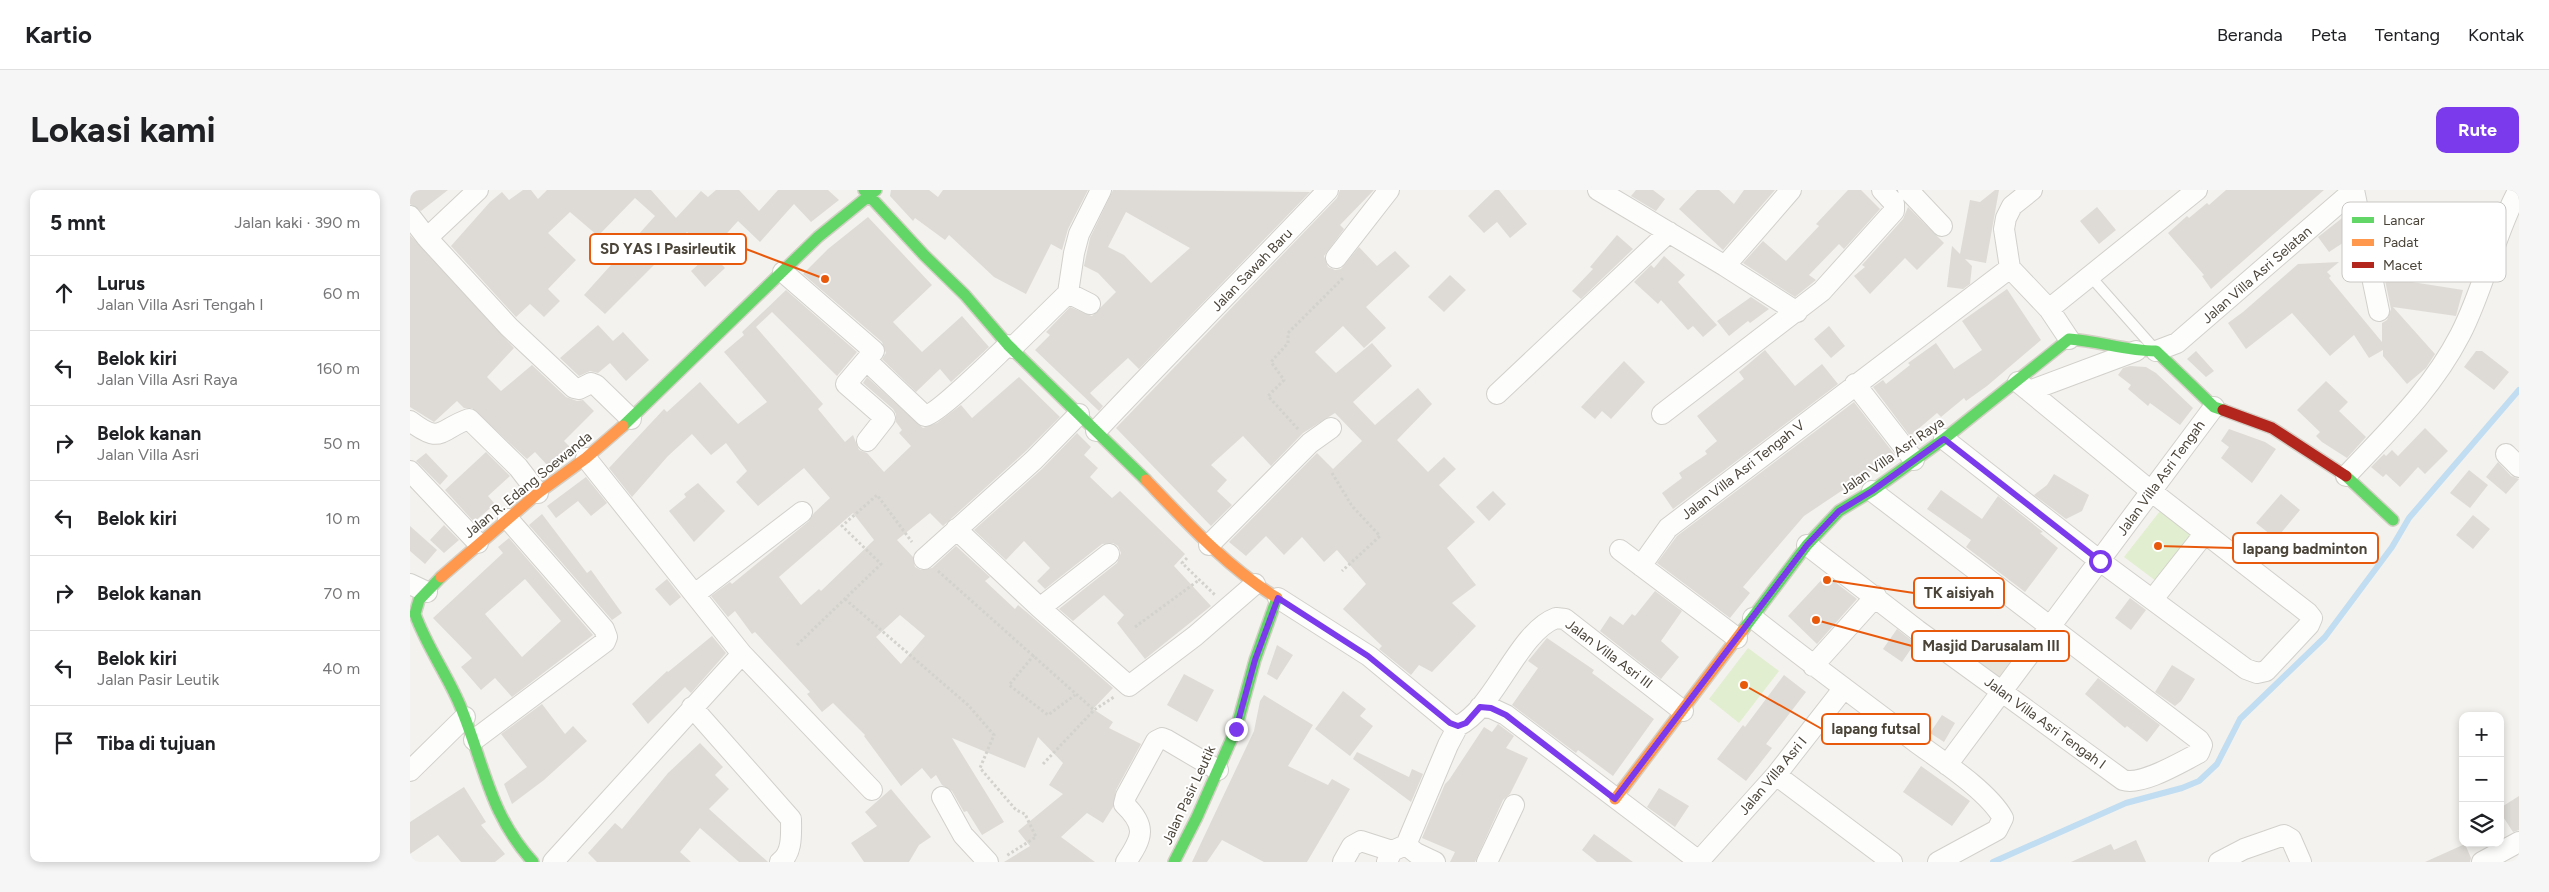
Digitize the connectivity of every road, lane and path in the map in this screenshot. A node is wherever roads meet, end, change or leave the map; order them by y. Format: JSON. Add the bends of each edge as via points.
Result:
{"nodes":[{"id":1,"x":478,"y":190,"type":"edge"},
{"id":2,"x":1101,"y":190,"type":"edge"},
{"id":3,"x":1328,"y":190,"type":"edge"},
{"id":4,"x":1389,"y":190,"type":"edge"},
{"id":5,"x":1598,"y":190,"type":"edge"},
{"id":6,"x":1791,"y":190,"type":"edge"},
{"id":7,"x":1882,"y":190,"type":"edge"},
{"id":8,"x":1908,"y":190,"type":"edge"},
{"id":9,"x":2032,"y":190,"type":"edge"},
{"id":10,"x":2197,"y":190,"type":"edge"},
{"id":11,"x":2354,"y":190,"type":"edge"},
{"id":12,"x":2518,"y":191,"type":"edge"},
{"id":13,"x":870,"y":192,"type":"edge"},
{"id":14,"x":410,"y":216,"type":"edge"},
{"id":15,"x":2506,"y":221,"type":"edge"},
{"id":16,"x":1942,"y":226,"type":"dead end"},
{"id":17,"x":1670,"y":232,"type":"junction"},
{"id":18,"x":428,"y":239,"type":"dead end"},
{"id":19,"x":1726,"y":266,"type":"junction"},
{"id":20,"x":1341,"y":267,"type":"joint"},
{"id":21,"x":2010,"y":268,"type":"junction"},
{"id":22,"x":783,"y":272,"type":"junction"},
{"id":23,"x":2092,"y":277,"type":"junction"},
{"id":24,"x":2373,"y":282,"type":"edge"},
{"id":25,"x":2481,"y":282,"type":"edge"},
{"id":26,"x":1068,"y":293,"type":"junction"},
{"id":27,"x":1090,"y":304,"type":"dead end"},
{"id":28,"x":2049,"y":308,"type":"junction"},
{"id":29,"x":2379,"y":311,"type":"dead end"},
{"id":30,"x":1796,"y":312,"type":"junction"},
{"id":31,"x":2069,"y":340,"type":"junction"},
{"id":32,"x":1010,"y":346,"type":"junction"},
{"id":33,"x":2136,"y":351,"type":"junction"},
{"id":34,"x":2156,"y":351,"type":"junction"},
{"id":35,"x":868,"y":361,"type":"junction"},
{"id":36,"x":1855,"y":384,"type":"junction"},
{"id":37,"x":2024,"y":386,"type":"junction"},
{"id":38,"x":1497,"y":394,"type":"dead end"},
{"id":39,"x":2214,"y":407,"type":"junction"},
{"id":40,"x":1079,"y":414,"type":"junction"},
{"id":41,"x":1662,"y":414,"type":"dead end"},
{"id":42,"x":631,"y":419,"type":"junction"},
{"id":43,"x":410,"y":421,"type":"edge"},
{"id":44,"x":1331,"y":428,"type":"dead end"},
{"id":45,"x":1096,"y":431,"type":"junction"},
{"id":46,"x":1944,"y":439,"type":"junction"},
{"id":47,"x":866,"y":441,"type":"dead end"},
{"id":48,"x":1310,"y":443,"type":"junction"},
{"id":49,"x":586,"y":458,"type":"junction"},
{"id":50,"x":1914,"y":460,"type":"junction"},
{"id":51,"x":410,"y":471,"type":"edge"},
{"id":52,"x":1332,"y":473,"type":"dead end"},
{"id":53,"x":2346,"y":476,"type":"junction"},
{"id":54,"x":1872,"y":491,"type":"junction"},
{"id":55,"x":2152,"y":492,"type":"junction"},
{"id":56,"x":538,"y":493,"type":"junction"},
{"id":57,"x":802,"y":512,"type":"dead end"},
{"id":58,"x":508,"y":519,"type":"junction"},
{"id":59,"x":2393,"y":520,"type":"dead end"},
{"id":60,"x":956,"y":529,"type":"junction"},
{"id":61,"x":2205,"y":533,"type":"junction"},
{"id":62,"x":478,"y":543,"type":"junction"},
{"id":63,"x":1207,"y":543,"type":"junction"},
{"id":64,"x":1807,"y":545,"type":"junction"},
{"id":65,"x":1620,"y":550,"type":"dead end"},
{"id":66,"x":1109,"y":554,"type":"dead end"},
{"id":67,"x":924,"y":559,"type":"junction"},
{"id":68,"x":2100,"y":561,"type":"junction"},
{"id":69,"x":1641,"y":566,"type":"junction"},
{"id":70,"x":1342,"y":571,"type":"dead end"},
{"id":71,"x":1199,"y":580,"type":"junction"},
{"id":72,"x":1255,"y":584,"type":"junction"},
{"id":73,"x":419,"y":588,"type":"edge"},
{"id":74,"x":695,"y":594,"type":"junction"},
{"id":75,"x":1876,"y":596,"type":"junction"},
{"id":76,"x":1278,"y":598,"type":"junction"},
{"id":77,"x":845,"y":599,"type":"junction"},
{"id":78,"x":2153,"y":599,"type":"junction"},
{"id":79,"x":1228,"y":607,"type":"junction"},
{"id":80,"x":1040,"y":608,"type":"junction"},
{"id":81,"x":1753,"y":618,"type":"junction"},
{"id":82,"x":1135,"y":627,"type":"dead end"},
{"id":83,"x":2051,"y":627,"type":"junction"},
{"id":84,"x":1737,"y":638,"type":"junction"},
{"id":85,"x":797,"y":645,"type":"dead end"},
{"id":86,"x":742,"y":654,"type":"junction"},
{"id":87,"x":1034,"y":655,"type":"junction"},
{"id":88,"x":1813,"y":666,"type":"junction"},
{"id":89,"x":1129,"y":686,"type":"junction"},
{"id":90,"x":1844,"y":688,"type":"junction"},
{"id":91,"x":2003,"y":692,"type":"junction"},
{"id":92,"x":1075,"y":695,"type":"junction"},
{"id":93,"x":692,"y":707,"type":"junction"},
{"id":94,"x":1480,"y":707,"type":"junction"},
{"id":95,"x":1094,"y":710,"type":"junction"},
{"id":96,"x":1683,"y":711,"type":"junction"},
{"id":97,"x":465,"y":717,"type":"junction"},
{"id":98,"x":1458,"y":726,"type":"junction"},
{"id":99,"x":474,"y":740,"type":"junction"},
{"id":100,"x":1044,"y":764,"type":"dead end"},
{"id":101,"x":1947,"y":765,"type":"junction"},
{"id":102,"x":1218,"y":770,"type":"junction"},
{"id":103,"x":410,"y":771,"type":"edge"},
{"id":104,"x":1776,"y":775,"type":"junction"},
{"id":105,"x":872,"y":790,"type":"dead end"},
{"id":106,"x":942,"y":797,"type":"dead end"},
{"id":107,"x":1615,"y":799,"type":"junction"},
{"id":108,"x":1514,"y":805,"type":"dead end"},
{"id":109,"x":2519,"y":842,"type":"edge"},
{"id":110,"x":1395,"y":852,"type":"edge"},
{"id":111,"x":997,"y":860,"type":"edge"},
{"id":112,"x":1699,"y":861,"type":"edge"},
{"id":113,"x":533,"y":862,"type":"edge"},
{"id":114,"x":554,"y":862,"type":"edge"},
{"id":115,"x":780,"y":862,"type":"edge"},
{"id":116,"x":1126,"y":862,"type":"edge"},
{"id":117,"x":1174,"y":862,"type":"edge"},
{"id":118,"x":1343,"y":862,"type":"edge"},
{"id":119,"x":1434,"y":862,"type":"edge"},
{"id":120,"x":1487,"y":862,"type":"edge"},
{"id":121,"x":1892,"y":862,"type":"edge"},
{"id":122,"x":1938,"y":862,"type":"edge"},
{"id":123,"x":2219,"y":862,"type":"edge"},
{"id":124,"x":2301,"y":862,"type":"edge"},
{"id":125,"x":2482,"y":862,"type":"edge"}],
"edges":[{"from":1,"to":14,"type":"street","via":[[427,238]]},
{"from":2,"to":26,"type":"street","via":[[1079,234]]},
{"from":3,"to":45,"type":"street","name":"Jalan Sawah Baru"},
{"from":4,"to":20,"type":"street"},
{"from":5,"to":17,"type":"street"},
{"from":6,"to":19,"type":"street"},
{"from":7,"to":30,"type":"street","via":[[1894,203],[1894,211],[1822,291]]},
{"from":8,"to":16,"type":"street"},
{"from":9,"to":21,"type":"street","via":[[2012,206],[2006,218],[2004,229]]},
{"from":10,"to":23,"type":"street"},
{"from":11,"to":34,"type":"street","name":"Jalan Villa Asri Selatan","via":[[2177,343]]},
{"from":12,"to":15,"type":"street"},
{"from":13,"to":22,"type":"street","name":"Jalan R. Edang Soewanda"},
{"from":13,"to":32,"type":"street"},
{"from":17,"to":19,"type":"street"},
{"from":17,"to":38,"type":"street"},
{"from":18,"to":42,"type":"street","via":[[509,327],[574,388],[591,383],[596,385]]},
{"from":19,"to":30,"type":"street"},
{"from":20,"to":48,"type":"path","via":[[1288,334],[1288,343],[1271,362],[1284,380],[1268,396]]},
{"from":21,"to":28,"type":"street"},
{"from":21,"to":36,"type":"street","name":"Jalan Villa Asri Tengah V"},
{"from":22,"to":35,"type":"street","via":[[874,351]]},
{"from":22,"to":42,"type":"street","name":"Jalan R. Edang Soewanda","via":[[698,350]]},
{"from":23,"to":28,"type":"street"},
{"from":23,"to":34,"type":"lane"},
{"from":24,"to":29,"type":"street"},
{"from":25,"to":53,"type":"street","via":[[2461,333],[2443,366],[2423,394]]},
{"from":26,"to":27,"type":"street"},
{"from":26,"to":32,"type":"street"},
{"from":28,"to":31,"type":"street"},
{"from":30,"to":41,"type":"street"},
{"from":31,"to":33,"type":"street","via":[[2086,340]]},
{"from":31,"to":37,"type":"street","name":"Jalan Villa Asri Raya","via":[[2047,354]]},
{"from":32,"to":35,"type":"street","via":[[925,416]]},
{"from":32,"to":40,"type":"street"},
{"from":33,"to":34,"type":"street"},
{"from":33,"to":37,"type":"street"},
{"from":34,"to":39,"type":"street"},
{"from":35,"to":47,"type":"street","via":[[846,384],[885,418]]},
{"from":36,"to":50,"type":"street"},
{"from":36,"to":69,"type":"street","name":"Jalan Villa Asri Tengah V","via":[[1668,528]]},
{"from":37,"to":46,"type":"street","name":"Jalan Villa Asri Raya"},
{"from":37,"to":55,"type":"street"},
{"from":39,"to":53,"type":"street","via":[[2272,428]]},
{"from":39,"to":55,"type":"street","name":"Jalan Villa Asri Tengah"},
{"from":40,"to":45,"type":"street"},
{"from":40,"to":60,"type":"street","via":[[1034,460]]},
{"from":42,"to":49,"type":"street","name":"Jalan R. Edang Soewanda"},
{"from":43,"to":56,"type":"street","via":[[437,436],[469,419],[518,466]]},
{"from":44,"to":48,"type":"street"},
{"from":45,"to":63,"type":"street"},
{"from":46,"to":50,"type":"street","name":"Jalan Villa Asri Raya"},
{"from":46,"to":68,"type":"street"},
{"from":48,"to":63,"type":"street"},
{"from":49,"to":56,"type":"street","name":"Jalan R. Edang Soewanda"},
{"from":49,"to":74,"type":"street"},
{"from":50,"to":54,"type":"street","name":"Jalan Villa Asri Raya"},
{"from":51,"to":62,"type":"street"},
{"from":52,"to":70,"type":"path","via":[[1352,506],[1380,536]]},
{"from":53,"to":59,"type":"street"},
{"from":54,"to":64,"type":"street","name":"Jalan Villa Asri Raya","via":[[1839,511]]},
{"from":54,"to":83,"type":"street"},
{"from":55,"to":61,"type":"street"},
{"from":55,"to":68,"type":"street","name":"Jalan Villa Asri Tengah"},
{"from":56,"to":58,"type":"street","name":"Jalan R. Edang Soewanda"},
{"from":57,"to":74,"type":"street"},
{"from":58,"to":62,"type":"street","name":"Jalan R. Edang Soewanda"},
{"from":58,"to":99,"type":"street","via":[[604,629],[607,637],[605,642]]},
{"from":60,"to":67,"type":"street"},
{"from":60,"to":80,"type":"street"},
{"from":61,"to":78,"type":"street"},
{"from":61,"to":78,"type":"street","via":[[2308,613],[2312,618],[2309,625],[2266,671],[2257,673],[2246,669]]},
{"from":62,"to":73,"type":"street","name":"Jalan R. Edang Soewanda"},
{"from":63,"to":71,"type":"path","via":[[1182,563]]},
{"from":63,"to":72,"type":"street"},
{"from":64,"to":75,"type":"street","name":"Jalan Villa Asri Tengah I"},
{"from":64,"to":81,"type":"street","name":"Jalan Villa Asri Raya"},
{"from":65,"to":69,"type":"street"},
{"from":66,"to":80,"type":"street"},
{"from":67,"to":77,"type":"path","via":[[877,495],[842,526],[881,564]]},
{"from":67,"to":87,"type":"path","via":[[998,627]]},
{"from":68,"to":78,"type":"street"},
{"from":68,"to":83,"type":"street","name":"Jalan Villa Asri Tengah"},
{"from":69,"to":84,"type":"street"},
{"from":71,"to":79,"type":"path"},
{"from":71,"to":82,"type":"path"},
{"from":72,"to":76,"type":"street"},
{"from":72,"to":79,"type":"street"},
{"from":73,"to":97,"type":"street","name":"Jalan R. Edang Soewanda","via":[[415,614],[419,626]]},
{"from":74,"to":86,"type":"street"},
{"from":75,"to":88,"type":"street"},
{"from":75,"to":91,"type":"street","name":"Jalan Villa Asri Tengah I"},
{"from":76,"to":98,"type":"street","via":[[1368,656],[1450,723]]},
{"from":76,"to":102,"type":"street","name":"Jalan Pasir Leutik","via":[[1255,660],[1236,729]]},
{"from":77,"to":85,"type":"path"},
{"from":77,"to":111,"type":"path","via":[[968,705],[994,735],[980,768],[1016,810],[1025,814],[1036,837]]},
{"from":79,"to":89,"type":"street"},
{"from":80,"to":89,"type":"street"},
{"from":81,"to":84,"type":"street","name":"Jalan Villa Asri Raya"},
{"from":81,"to":88,"type":"street"},
{"from":83,"to":91,"type":"street","name":"Jalan Villa Asri Tengah"},
{"from":83,"to":91,"type":"street","name":"Jalan Villa Asri Tengah I","via":[[2199,740],[2202,745],[2199,753],[2142,780],[2129,782]]},
{"from":84,"to":96,"type":"street","name":"Jalan Villa Asri Raya"},
{"from":86,"to":93,"type":"street"},
{"from":86,"to":105,"type":"street"},
{"from":87,"to":92,"type":"path"},
{"from":87,"to":92,"type":"path","via":[[1009,685],[1048,715]]},
{"from":88,"to":90,"type":"street"},
{"from":89,"to":95,"type":"path"},
{"from":90,"to":101,"type":"street"},
{"from":90,"to":104,"type":"street","name":"Jalan Villa Asri I"},
{"from":91,"to":101,"type":"street","name":"Jalan Villa Asri Tengah"},
{"from":92,"to":95,"type":"path"},
{"from":93,"to":114,"type":"street"},
{"from":93,"to":115,"type":"street","via":[[791,819],[791,842]]},
{"from":94,"to":96,"type":"street","name":"Jalan Villa Asri III","via":[[1540,627],[1556,618],[1566,619]]},
{"from":94,"to":98,"type":"street","name":"Jalan Villa Asri III","via":[[1466,723]]},
{"from":94,"to":107,"type":"street","via":[[1506,715]]},
{"from":95,"to":100,"type":"path"},
{"from":96,"to":107,"type":"street","name":"Jalan Villa Asri Raya"},
{"from":97,"to":99,"type":"street","name":"Jalan R. Edang Soewanda"},
{"from":97,"to":103,"type":"street"},
{"from":98,"to":110,"type":"street"},
{"from":99,"to":113,"type":"street","name":"Jalan R. Edang Soewanda","via":[[497,814],[507,832]]},
{"from":101,"to":122,"type":"street","via":[[1996,806],[2003,818],[1998,830]]},
{"from":102,"to":116,"type":"street","via":[[1167,740],[1156,741],[1124,804],[1142,828],[1137,845]]},
{"from":102,"to":117,"type":"street","name":"Jalan Pasir Leutik"},
{"from":104,"to":112,"type":"street","name":"Jalan Villa Asri I"},
{"from":104,"to":121,"type":"street"},
{"from":106,"to":111,"type":"street","via":[[963,835]]},
{"from":107,"to":112,"type":"street"},
{"from":108,"to":120,"type":"street"},
{"from":109,"to":125,"type":"street"},
{"from":110,"to":118,"type":"street","via":[[1361,841],[1352,846]]},
{"from":110,"to":119,"type":"street","via":[[1416,853]]},
{"from":123,"to":124,"type":"street","via":[[2284,835],[2291,839]]}]}
